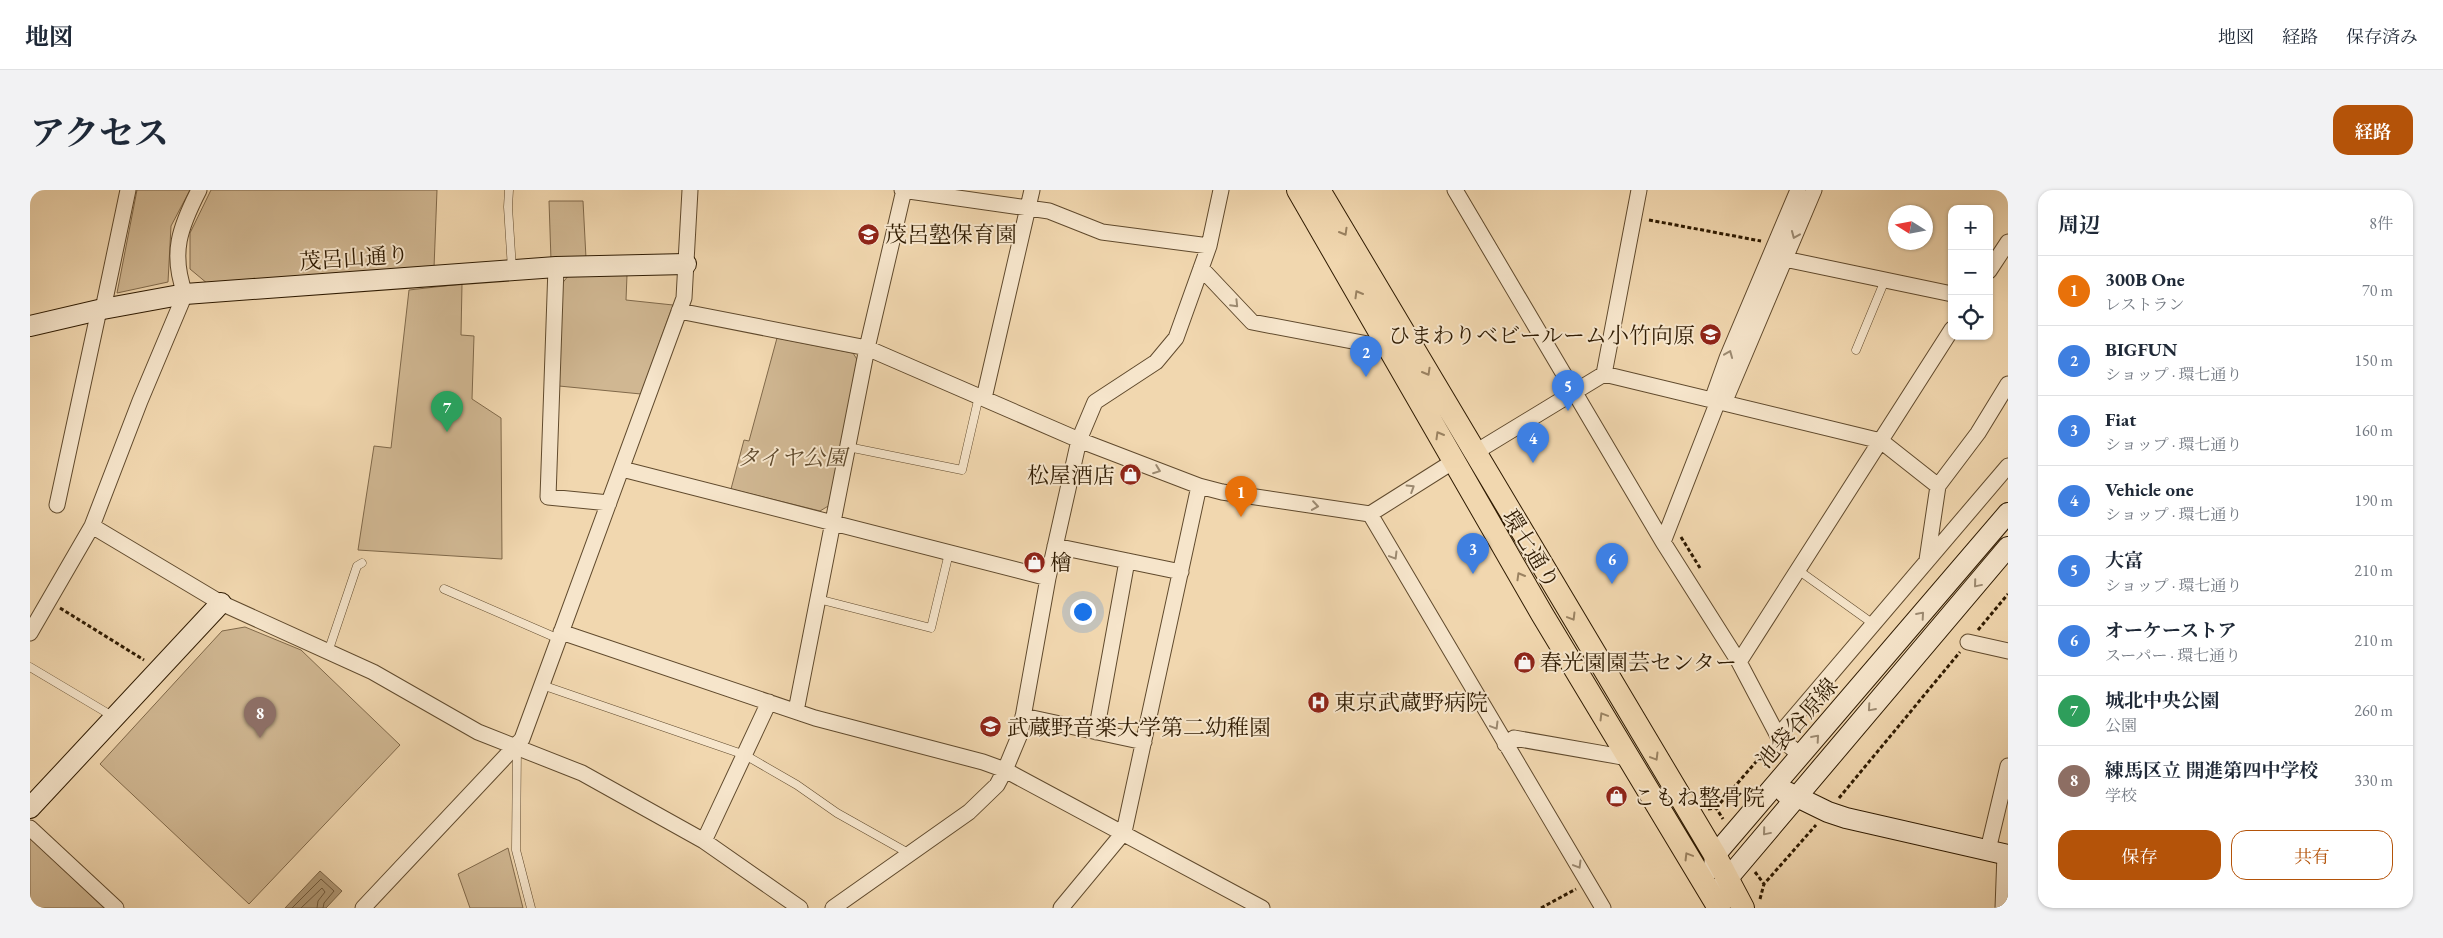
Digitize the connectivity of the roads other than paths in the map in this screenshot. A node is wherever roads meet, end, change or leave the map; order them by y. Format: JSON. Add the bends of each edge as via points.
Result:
{"nodes":[{"id":1,"x":128,"y":190,"type":"edge"},
{"id":2,"x":199,"y":190,"type":"edge"},
{"id":3,"x":509,"y":190,"type":"edge"},
{"id":4,"x":690,"y":190,"type":"edge"},
{"id":5,"x":903,"y":190,"type":"edge"},
{"id":6,"x":1032,"y":190,"type":"edge"},
{"id":7,"x":1221,"y":190,"type":"edge"},
{"id":8,"x":1298,"y":190,"type":"edge"},
{"id":9,"x":1319,"y":190,"type":"edge"},
{"id":10,"x":1455,"y":190,"type":"edge"},
{"id":11,"x":1639,"y":190,"type":"edge"},
{"id":12,"x":1798,"y":190,"type":"edge"},
{"id":13,"x":1814,"y":190,"type":"edge"},
{"id":14,"x":1028,"y":208,"type":"junction"},
{"id":15,"x":2008,"y":242,"type":"edge"},
{"id":16,"x":1208,"y":246,"type":"junction"},
{"id":17,"x":1777,"y":253,"type":"junction"},
{"id":18,"x":686,"y":264,"type":"junction"},
{"id":19,"x":1993,"y":265,"type":"edge"},
{"id":20,"x":556,"y":267,"type":"junction"},
{"id":21,"x":1201,"y":268,"type":"junction"},
{"id":22,"x":512,"y":271,"type":"junction"},
{"id":23,"x":1885,"y":280,"type":"junction"},
{"id":24,"x":1948,"y":293,"type":"edge"},
{"id":25,"x":185,"y":294,"type":"junction"},
{"id":26,"x":101,"y":309,"type":"junction"},
{"id":27,"x":679,"y":311,"type":"junction"},
{"id":28,"x":30,"y":326,"type":"edge"},
{"id":29,"x":1948,"y":335,"type":"edge"},
{"id":30,"x":867,"y":348,"type":"junction"},
{"id":31,"x":1389,"y":348,"type":"junction"},
{"id":32,"x":1856,"y":350,"type":"dead end"},
{"id":33,"x":1604,"y":374,"type":"junction"},
{"id":34,"x":2008,"y":384,"type":"edge"},
{"id":35,"x":1574,"y":393,"type":"junction"},
{"id":36,"x":981,"y":397,"type":"junction"},
{"id":37,"x":1718,"y":401,"type":"junction"},
{"id":38,"x":1079,"y":440,"type":"junction"},
{"id":39,"x":1881,"y":441,"type":"junction"},
{"id":40,"x":848,"y":447,"type":"junction"},
{"id":41,"x":1464,"y":457,"type":"junction"},
{"id":42,"x":2008,"y":466,"type":"edge"},
{"id":43,"x":622,"y":468,"type":"junction"},
{"id":44,"x":1200,"y":486,"type":"junction"},
{"id":45,"x":1938,"y":486,"type":"junction"},
{"id":46,"x":609,"y":503,"type":"junction"},
{"id":47,"x":57,"y":506,"type":"dead end"},
{"id":48,"x":2008,"y":513,"type":"edge"},
{"id":49,"x":1370,"y":514,"type":"junction"},
{"id":50,"x":833,"y":522,"type":"junction"},
{"id":51,"x":92,"y":526,"type":"junction"},
{"id":52,"x":1663,"y":542,"type":"junction"},
{"id":53,"x":1055,"y":546,"type":"junction"},
{"id":54,"x":2008,"y":547,"type":"edge"},
{"id":55,"x":949,"y":553,"type":"junction"},
{"id":56,"x":1927,"y":560,"type":"junction"},
{"id":57,"x":1127,"y":561,"type":"junction"},
{"id":58,"x":362,"y":563,"type":"dead end"},
{"id":59,"x":1798,"y":570,"type":"junction"},
{"id":60,"x":1181,"y":572,"type":"junction"},
{"id":61,"x":1048,"y":578,"type":"junction"},
{"id":62,"x":444,"y":589,"type":"dead end"},
{"id":63,"x":818,"y":599,"type":"junction"},
{"id":64,"x":221,"y":603,"type":"junction"},
{"id":65,"x":1872,"y":623,"type":"junction"},
{"id":66,"x":30,"y":633,"type":"edge"},
{"id":67,"x":560,"y":635,"type":"junction"},
{"id":68,"x":1968,"y":642,"type":"road end"},
{"id":69,"x":2008,"y":651,"type":"edge"},
{"id":70,"x":328,"y":652,"type":"junction"},
{"id":71,"x":1739,"y":662,"type":"junction"},
{"id":72,"x":30,"y":667,"type":"edge"},
{"id":73,"x":542,"y":685,"type":"junction"},
{"id":74,"x":769,"y":702,"type":"junction"},
{"id":75,"x":796,"y":711,"type":"junction"},
{"id":76,"x":1023,"y":716,"type":"junction"},
{"id":77,"x":114,"y":718,"type":"junction"},
{"id":78,"x":1096,"y":732,"type":"junction"},
{"id":79,"x":1778,"y":736,"type":"junction"},
{"id":80,"x":1144,"y":742,"type":"junction"},
{"id":81,"x":1505,"y":744,"type":"junction"},
{"id":82,"x":517,"y":746,"type":"junction"},
{"id":83,"x":746,"y":755,"type":"junction"},
{"id":84,"x":1800,"y":755,"type":"junction"},
{"id":85,"x":1628,"y":758,"type":"junction"},
{"id":86,"x":2008,"y":766,"type":"edge"},
{"id":87,"x":1005,"y":770,"type":"junction"},
{"id":88,"x":1796,"y":796,"type":"junction"},
{"id":89,"x":1761,"y":801,"type":"junction"},
{"id":90,"x":30,"y":808,"type":"edge"},
{"id":91,"x":30,"y":828,"type":"edge"},
{"id":92,"x":1124,"y":832,"type":"junction"},
{"id":93,"x":704,"y":841,"type":"junction"},
{"id":94,"x":2000,"y":853,"type":"edge"},
{"id":95,"x":910,"y":854,"type":"junction"},
{"id":96,"x":1715,"y":855,"type":"junction"},
{"id":97,"x":1727,"y":879,"type":"junction"},
{"id":98,"x":1711,"y":905,"type":"edge"},
{"id":99,"x":1751,"y":906,"type":"edge"},
{"id":100,"x":116,"y":908,"type":"edge"},
{"id":101,"x":363,"y":908,"type":"edge"},
{"id":102,"x":531,"y":908,"type":"edge"},
{"id":103,"x":800,"y":908,"type":"edge"},
{"id":104,"x":833,"y":908,"type":"edge"},
{"id":105,"x":1061,"y":908,"type":"edge"},
{"id":106,"x":1262,"y":908,"type":"edge"},
{"id":107,"x":1603,"y":908,"type":"edge"},
{"id":108,"x":2003,"y":908,"type":"edge"}],
"edges":[{"from":1,"to":26,"type":"street"},
{"from":2,"to":25,"type":"street","via":[[181,226],[177,247],[180,281]]},
{"from":3,"to":22,"type":"lane"},
{"from":4,"to":18,"type":"street"},
{"from":5,"to":14,"type":"street"},
{"from":5,"to":30,"type":"street"},
{"from":6,"to":14,"type":"street"},
{"from":7,"to":16,"type":"street"},
{"from":31,"to":8,"type":"main road","name":"環七通り","one_way":true},
{"from":9,"to":41,"type":"main road","name":"環七通り","one_way":true},
{"from":10,"to":35,"type":"street"},
{"from":11,"to":33,"type":"street"},
{"from":12,"to":17,"type":"street"},
{"from":13,"to":17,"type":"street","one_way":true},
{"from":14,"to":16,"type":"street","via":[[1049,212],[1102,232]]},
{"from":14,"to":36,"type":"street"},
{"from":15,"to":19,"type":"street"},
{"from":16,"to":21,"type":"street"},
{"from":17,"to":23,"type":"street"},
{"from":17,"to":37,"type":"street"},
{"from":18,"to":20,"type":"street","name":"茂呂山通り"},
{"from":18,"to":27,"type":"street","via":[[684,298]]},
{"from":20,"to":22,"type":"street","name":"茂呂山通り"},
{"from":20,"to":46,"type":"street","via":[[548,497]]},
{"from":21,"to":31,"type":"street","one_way":true,"via":[[1252,322]]},
{"from":21,"to":38,"type":"street","via":[[1176,338],[1156,362],[1094,402]]},
{"from":22,"to":25,"type":"street","name":"茂呂山通り"},
{"from":23,"to":24,"type":"street"},
{"from":23,"to":32,"type":"lane"},
{"from":25,"to":26,"type":"street","name":"茂呂山通り"},
{"from":25,"to":51,"type":"street"},
{"from":26,"to":28,"type":"street","name":"茂呂山通り"},
{"from":26,"to":47,"type":"street"},
{"from":27,"to":30,"type":"street"},
{"from":27,"to":43,"type":"street"},
{"from":29,"to":39,"type":"street"},
{"from":30,"to":36,"type":"street"},
{"from":30,"to":40,"type":"street"},
{"from":41,"to":31,"type":"main road","name":"環七通り","one_way":true},
{"from":33,"to":35,"type":"street"},
{"from":33,"to":37,"type":"street"},
{"from":34,"to":45,"type":"street","via":[[1978,433]]},
{"from":35,"to":41,"type":"street"},
{"from":35,"to":52,"type":"street"},
{"from":36,"to":38,"type":"street"},
{"from":36,"to":40,"type":"lane","via":[[962,470]]},
{"from":37,"to":39,"type":"street"},
{"from":37,"to":52,"type":"street"},
{"from":38,"to":44,"type":"street","one_way":true},
{"from":38,"to":53,"type":"street"},
{"from":39,"to":45,"type":"street"},
{"from":39,"to":59,"type":"street"},
{"from":40,"to":50,"type":"street"},
{"from":49,"to":41,"type":"street","one_way":true},
{"from":85,"to":41,"type":"main road","name":"環七通り","one_way":true},
{"from":41,"to":96,"type":"main road","name":"環七通り","one_way":true},
{"from":42,"to":56,"type":"street"},
{"from":43,"to":46,"type":"street"},
{"from":43,"to":50,"type":"street"},
{"from":44,"to":49,"type":"street","one_way":true},
{"from":44,"to":60,"type":"street"},
{"from":45,"to":56,"type":"street"},
{"from":46,"to":67,"type":"street"},
{"from":84,"to":48,"type":"street","name":"池袋谷原線","one_way":true},
{"from":49,"to":81,"type":"street","one_way":true},
{"from":50,"to":55,"type":"street"},
{"from":50,"to":63,"type":"street"},
{"from":51,"to":64,"type":"street"},
{"from":51,"to":66,"type":"street"},
{"from":52,"to":71,"type":"street"},
{"from":53,"to":57,"type":"street"},
{"from":53,"to":61,"type":"street"},
{"from":54,"to":88,"type":"street","name":"池袋谷原線","one_way":true},
{"from":55,"to":61,"type":"street"},
{"from":55,"to":63,"type":"lane","via":[[932,628]]},
{"from":56,"to":65,"type":"street"},
{"from":57,"to":60,"type":"street"},
{"from":57,"to":78,"type":"street"},
{"from":58,"to":70,"type":"lane","via":[[357,566]]},
{"from":59,"to":65,"type":"lane"},
{"from":59,"to":71,"type":"street"},
{"from":60,"to":80,"type":"street"},
{"from":61,"to":76,"type":"street"},
{"from":62,"to":67,"type":"lane"},
{"from":63,"to":75,"type":"street"},
{"from":64,"to":70,"type":"street"},
{"from":64,"to":77,"type":"street"},
{"from":65,"to":79,"type":"street"},
{"from":67,"to":73,"type":"street"},
{"from":67,"to":74,"type":"street"},
{"from":68,"to":69,"type":"street"},
{"from":70,"to":82,"type":"street","via":[[373,672],[478,732]]},
{"from":71,"to":79,"type":"street"},
{"from":72,"to":77,"type":"lane"},
{"from":73,"to":82,"type":"street"},
{"from":73,"to":83,"type":"lane"},
{"from":74,"to":75,"type":"street"},
{"from":74,"to":83,"type":"street"},
{"from":75,"to":87,"type":"street"},
{"from":76,"to":78,"type":"street"},
{"from":76,"to":87,"type":"street","via":[[1020,734]]},
{"from":77,"to":90,"type":"street"},
{"from":78,"to":80,"type":"street"},
{"from":79,"to":84,"type":"street"},
{"from":80,"to":92,"type":"street"},
{"from":81,"to":85,"type":"street","via":[[1514,738]]},
{"from":81,"to":107,"type":"street","one_way":true},
{"from":82,"to":93,"type":"street","via":[[582,773]]},
{"from":82,"to":101,"type":"street"},
{"from":82,"to":102,"type":"lane","via":[[516,850]]},
{"from":83,"to":93,"type":"street"},
{"from":83,"to":95,"type":"lane","via":[[837,813]]},
{"from":84,"to":89,"type":"street","name":"池袋谷原線"},
{"from":98,"to":85,"type":"main road","name":"環七通り","one_way":true},
{"from":86,"to":94,"type":"street"},
{"from":87,"to":92,"type":"street"},
{"from":87,"to":95,"type":"street","via":[[984,799]]},
{"from":88,"to":89,"type":"street","via":[[1787,792]]},
{"from":88,"to":94,"type":"street","via":[[1828,812]]},
{"from":88,"to":97,"type":"street","name":"池袋谷原線","one_way":true},
{"from":89,"to":96,"type":"street","name":"池袋谷原線"},
{"from":91,"to":100,"type":"street"},
{"from":92,"to":105,"type":"street"},
{"from":92,"to":106,"type":"street"},
{"from":93,"to":103,"type":"street"},
{"from":94,"to":108,"type":"street"},
{"from":95,"to":104,"type":"street"},
{"from":96,"to":97,"type":"main road","name":"環七通り"},
{"from":96,"to":98,"type":"street"},
{"from":97,"to":98,"type":"street","name":"池袋谷原線"},
{"from":97,"to":99,"type":"main road","name":"環七通り"}]}
